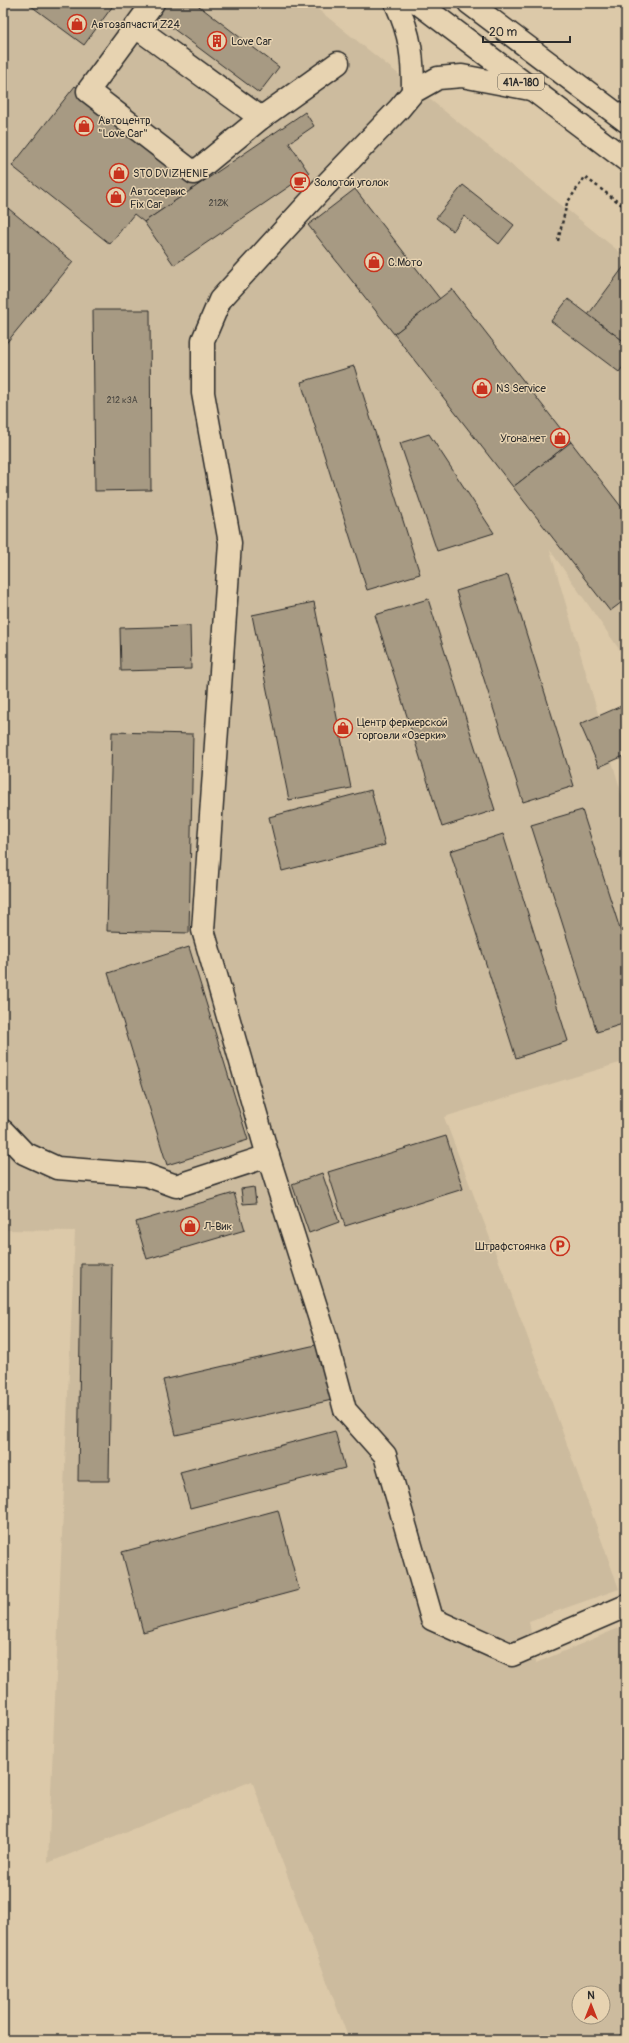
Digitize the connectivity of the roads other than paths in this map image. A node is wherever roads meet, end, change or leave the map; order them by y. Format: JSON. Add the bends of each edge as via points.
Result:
{"nodes":[{"id":1,"x":153,"y":3,"type":"edge"},
{"id":2,"x":396,"y":3,"type":"edge"},
{"id":3,"x":418,"y":3,"type":"edge"},
{"id":4,"x":469,"y":3,"type":"edge"},
{"id":5,"x":136,"y":27,"type":"junction"},
{"id":6,"x":338,"y":63,"type":"dead end"},
{"id":7,"x":530,"y":88,"type":"junction"},
{"id":8,"x":413,"y":92,"type":"junction"},
{"id":9,"x":260,"y":118,"type":"junction"},
{"id":10,"x":626,"y":121,"type":"edge"},
{"id":11,"x":626,"y":160,"type":"edge"},
{"id":12,"x":3,"y":1131,"type":"edge"},
{"id":13,"x":268,"y":1156,"type":"junction"},
{"id":14,"x":626,"y":1606,"type":"edge"}],
"edges":[{"from":1,"to":5,"type":"main road"},
{"from":2,"to":8,"type":"main road","via":[[409,36],[413,60]]},
{"from":3,"to":7,"type":"main road","number":"41А-180"},
{"from":4,"to":10,"type":"main road","number":"41А-180"},
{"from":5,"to":9,"type":"main road"},
{"from":5,"to":9,"type":"main road","via":[[88,92],[194,173]]},
{"from":6,"to":9,"type":"main road"},
{"from":7,"to":8,"type":"main road","via":[[462,76],[438,78]]},
{"from":7,"to":11,"type":"main road","number":"41А-180"},
{"from":8,"to":13,"type":"main road","via":[[220,300],[204,340],[204,393],[230,544],[203,930]]},
{"from":12,"to":13,"type":"main road","via":[[24,1153],[58,1168],[146,1175],[176,1186]]},
{"from":13,"to":14,"type":"main road","via":[[325,1335],[345,1410],[385,1455],[432,1619],[512,1655]]}]}
